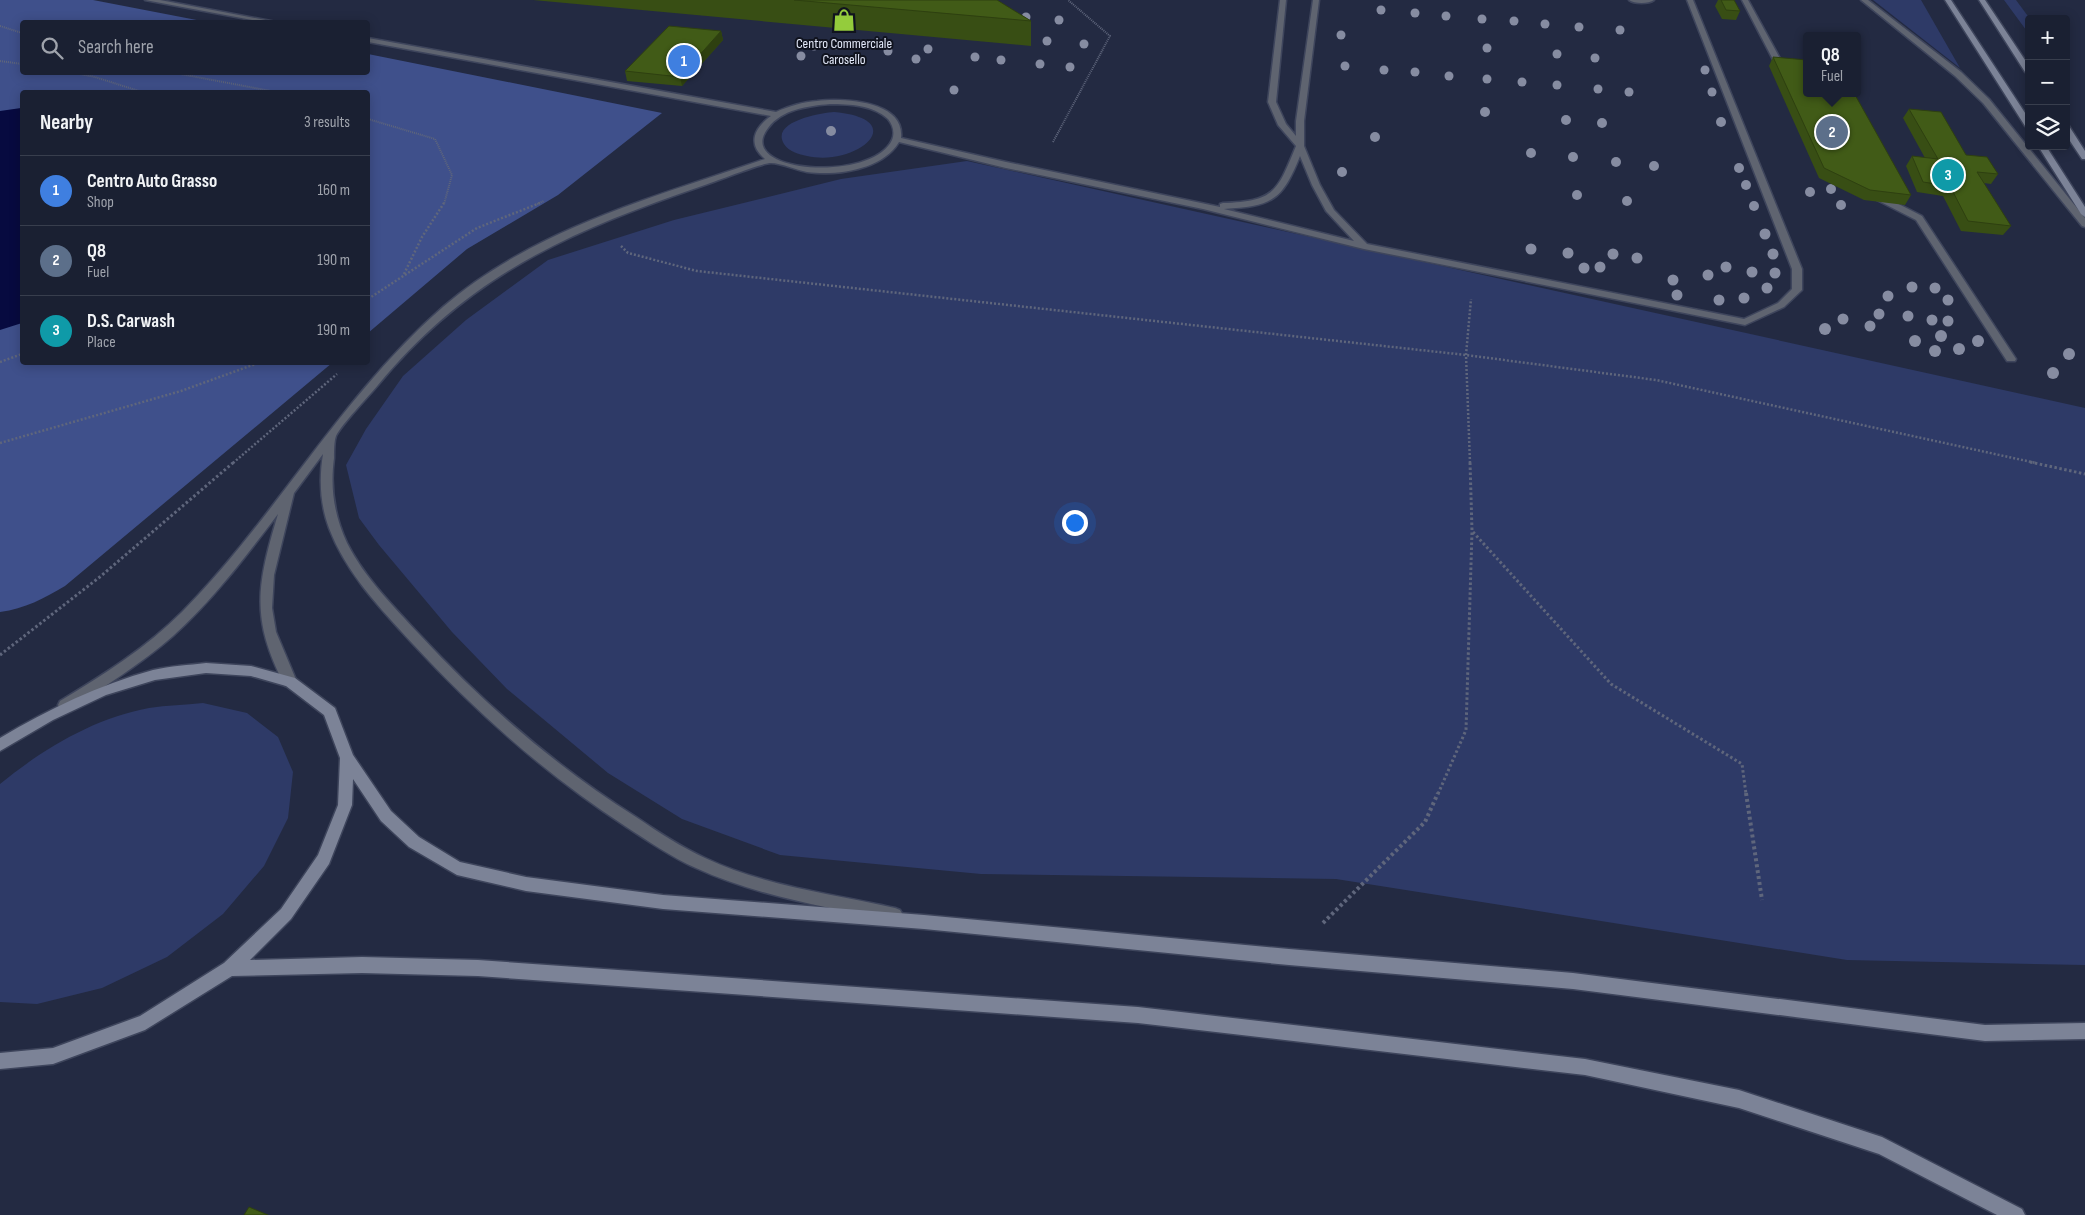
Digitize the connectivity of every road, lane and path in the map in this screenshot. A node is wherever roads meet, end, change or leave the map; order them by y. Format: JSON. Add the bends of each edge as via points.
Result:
{"nodes":[{"id":1,"x":148,"y":0,"type":"edge"},
{"id":2,"x":1283,"y":0,"type":"edge"},
{"id":3,"x":1316,"y":0,"type":"edge"},
{"id":4,"x":1632,"y":0,"type":"edge"},
{"id":5,"x":1651,"y":0,"type":"edge"},
{"id":6,"x":1690,"y":0,"type":"edge"},
{"id":7,"x":1745,"y":0,"type":"edge"},
{"id":8,"x":1864,"y":0,"type":"edge"},
{"id":9,"x":1948,"y":0,"type":"edge"},
{"id":10,"x":1982,"y":0,"type":"edge"},
{"id":11,"x":261,"y":20,"type":"edge"},
{"id":12,"x":0,"y":26,"type":"edge"},
{"id":13,"x":20,"y":32,"type":"edge"},
{"id":14,"x":370,"y":40,"type":"edge"},
{"id":15,"x":0,"y":61,"type":"edge"},
{"id":16,"x":20,"y":64,"type":"edge"},
{"id":17,"x":2025,"y":66,"type":"edge"},
{"id":18,"x":85,"y":75,"type":"edge"},
{"id":19,"x":186,"y":75,"type":"edge"},
{"id":20,"x":1788,"y":81,"type":"edge"},
{"id":21,"x":140,"y":90,"type":"edge"},
{"id":22,"x":265,"y":90,"type":"edge"},
{"id":23,"x":778,"y":115,"type":"junction"},
{"id":24,"x":370,"y":120,"type":"edge"},
{"id":25,"x":2025,"y":120,"type":"edge"},
{"id":26,"x":2070,"y":134,"type":"edge"},
{"id":27,"x":897,"y":139,"type":"junction"},
{"id":28,"x":1300,"y":146,"type":"junction"},
{"id":29,"x":2045,"y":150,"type":"edge"},
{"id":30,"x":2085,"y":155,"type":"edge"},
{"id":31,"x":771,"y":160,"type":"junction"},
{"id":32,"x":1868,"y":192,"type":"edge"},
{"id":33,"x":544,"y":200,"type":"dead end"},
{"id":34,"x":1203,"y":206,"type":"junction"},
{"id":35,"x":2085,"y":214,"type":"edge"},
{"id":36,"x":597,"y":220,"type":"junction"},
{"id":37,"x":2085,"y":224,"type":"edge"},
{"id":38,"x":1364,"y":246,"type":"junction"},
{"id":39,"x":404,"y":274,"type":"junction"},
{"id":40,"x":1472,"y":292,"type":"dead end"},
{"id":41,"x":370,"y":298,"type":"edge"},
{"id":42,"x":20,"y":355,"type":"edge"},
{"id":43,"x":1466,"y":355,"type":"junction"},
{"id":44,"x":2011,"y":359,"type":"dead end"},
{"id":45,"x":0,"y":362,"type":"edge"},
{"id":46,"x":253,"y":365,"type":"edge"},
{"id":47,"x":343,"y":369,"type":"dead end"},
{"id":48,"x":331,"y":438,"type":"junction"},
{"id":49,"x":0,"y":443,"type":"edge"},
{"id":50,"x":2085,"y":474,"type":"edge"},
{"id":51,"x":290,"y":489,"type":"junction"},
{"id":52,"x":1472,"y":531,"type":"junction"},
{"id":53,"x":0,"y":655,"type":"edge"},
{"id":54,"x":290,"y":682,"type":"junction"},
{"id":55,"x":48,"y":716,"type":"junction"},
{"id":56,"x":0,"y":745,"type":"edge"},
{"id":57,"x":348,"y":758,"type":"junction"},
{"id":58,"x":1762,"y":900,"type":"dead end"},
{"id":59,"x":924,"y":922,"type":"junction"},
{"id":60,"x":1289,"y":957,"type":"junction"},
{"id":61,"x":230,"y":968,"type":"junction"},
{"id":62,"x":2085,"y":1031,"type":"edge"},
{"id":63,"x":0,"y":1062,"type":"edge"},
{"id":64,"x":2016,"y":1215,"type":"edge"}],
"edges":[{"from":1,"to":11,"type":"lane"},
{"from":2,"to":28,"type":"lane","via":[[1272,96],[1277,116]]},
{"from":3,"to":28,"type":"lane","via":[[1300,121]]},
{"from":4,"to":5,"type":"lane"},
{"from":6,"to":38,"type":"lane","via":[[1797,269],[1797,290],[1781,304],[1745,322]]},
{"from":7,"to":20,"type":"lane"},
{"from":8,"to":37,"type":"lane","via":[[1958,74],[1986,101]]},
{"from":9,"to":25,"type":"main road"},
{"from":10,"to":17,"type":"main road"},
{"from":12,"to":13,"type":"path"},
{"from":14,"to":23,"type":"lane"},
{"from":15,"to":16,"type":"path"},
{"from":18,"to":21,"type":"path"},
{"from":19,"to":22,"type":"path"},
{"from":23,"to":27,"type":"lane","via":[[821,102],[863,104],[880,109],[893,118],[898,128]]},
{"from":23,"to":31,"type":"lane","via":[[764,126],[758,138],[760,150]]},
{"from":24,"to":39,"type":"path","via":[[435,140],[452,175],[443,206],[422,237]]},
{"from":26,"to":30,"type":"main road"},
{"from":27,"to":31,"type":"lane","via":[[887,152],[844,169],[816,171],[791,168]]},
{"from":27,"to":34,"type":"lane"},
{"from":28,"to":34,"type":"lane","via":[[1276,196],[1245,205]]},
{"from":28,"to":38,"type":"lane","via":[[1330,211]]},
{"from":29,"to":35,"type":"main road"},
{"from":31,"to":36,"type":"lane"},
{"from":32,"to":44,"type":"lane","via":[[1919,218]]},
{"from":33,"to":39,"type":"path","via":[[477,228]]},
{"from":34,"to":38,"type":"lane"},
{"from":36,"to":43,"type":"path","via":[[628,253],[696,271]]},
{"from":36,"to":48,"type":"lane","via":[[526,254],[450,307],[378,380]]},
{"from":39,"to":41,"type":"path"},
{"from":40,"to":43,"type":"path"},
{"from":42,"to":45,"type":"path"},
{"from":43,"to":50,"type":"path","via":[[1656,380]]},
{"from":43,"to":52,"type":"path"},
{"from":46,"to":49,"type":"path","via":[[181,391]]},
{"from":47,"to":53,"type":"path","via":[[101,576]]},
{"from":48,"to":51,"type":"lane"},
{"from":48,"to":59,"type":"lane","via":[[325,478],[327,497],[335,529],[357,571],[375,595],[479,706],[528,748],[625,819],[710,868],[750,881]]},
{"from":51,"to":54,"type":"lane","via":[[266,587],[266,610],[274,645]]},
{"from":51,"to":55,"type":"lane","via":[[184,618],[125,666]]},
{"from":52,"to":58,"type":"path","via":[[1611,684],[1742,764]]},
{"from":52,"to":60,"type":"path","via":[[1466,730],[1426,822]]},
{"from":54,"to":55,"type":"main road","via":[[251,671],[206,668],[156,675],[102,691]]},
{"from":54,"to":57,"type":"main road","via":[[330,712]]},
{"from":55,"to":56,"type":"main road"},
{"from":57,"to":59,"type":"main road","via":[[370,794],[400,830],[445,862],[476,874],[577,892],[663,902]]},
{"from":57,"to":61,"type":"main road","via":[[345,806],[324,859],[286,914]]},
{"from":59,"to":60,"type":"main road"},
{"from":60,"to":62,"type":"main road","via":[[1573,981],[1985,1033]]},
{"from":61,"to":63,"type":"main road","via":[[145,1022],[53,1056]]},
{"from":61,"to":64,"type":"main road","via":[[362,965],[478,968],[1118,1013],[1585,1067],[1739,1099],[1882,1146]]}]}
